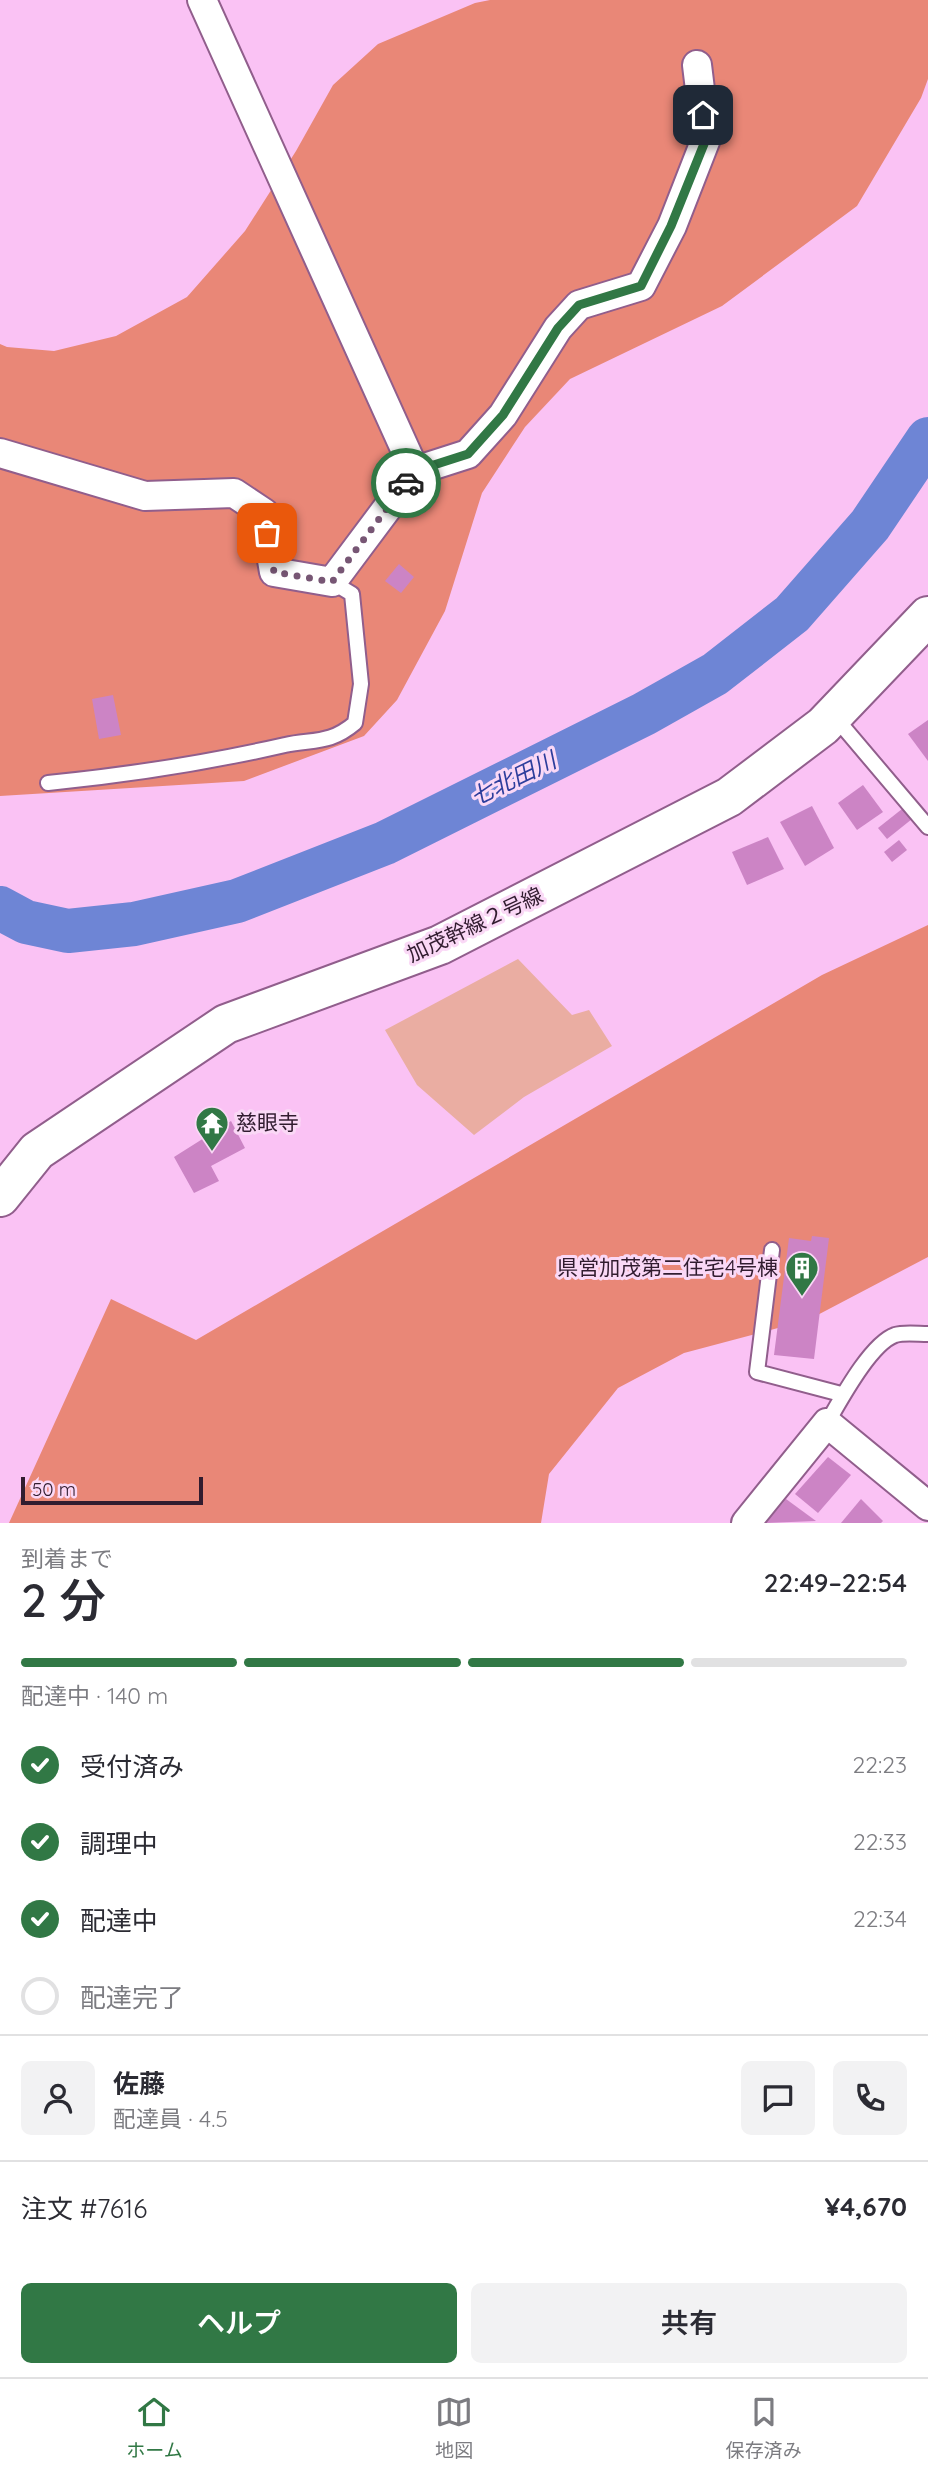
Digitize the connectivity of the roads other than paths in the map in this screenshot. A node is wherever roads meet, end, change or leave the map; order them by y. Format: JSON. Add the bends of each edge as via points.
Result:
{"nodes":[{"id":1,"x":202,"y":0,"type":"edge"},
{"id":2,"x":696,"y":65,"type":"dead end"},
{"id":3,"x":0,"y":453,"type":"edge"},
{"id":4,"x":415,"y":471,"type":"junction"},
{"id":5,"x":332,"y":582,"type":"junction"},
{"id":6,"x":928,"y":616,"type":"edge"},
{"id":7,"x":834,"y":715,"type":"junction"},
{"id":8,"x":48,"y":783,"type":"dead end"},
{"id":9,"x":928,"y":827,"type":"edge"},
{"id":10,"x":0,"y":1197,"type":"edge"},
{"id":11,"x":772,"y":1250,"type":"dead end"},
{"id":12,"x":928,"y":1334,"type":"edge"},
{"id":13,"x":841,"y":1394,"type":"junction"},
{"id":14,"x":827,"y":1423,"type":"junction"},
{"id":15,"x":928,"y":1506,"type":"edge"},
{"id":16,"x":746,"y":1523,"type":"edge"}],
"edges":[{"from":1,"to":4,"type":"street"},
{"from":2,"to":4,"type":"street","via":[[706,139],[641,286],[579,305],[558,328],[503,415],[468,454]]},
{"from":3,"to":5,"type":"street","via":[[145,496],[234,493],[264,513],[274,572]]},
{"from":4,"to":5,"type":"street"},
{"from":5,"to":8,"type":"lane","via":[[352,594],[361,684],[355,723],[343,733],[191,766]]},
{"from":6,"to":7,"type":"street","name":"加茂幹線２号線"},
{"from":7,"to":9,"type":"lane"},
{"from":7,"to":10,"type":"street","name":"加茂幹線２号線","via":[[729,797],[626,853],[440,945],[226,1024],[37,1151]]},
{"from":11,"to":13,"type":"lane","via":[[757,1372]]},
{"from":12,"to":13,"type":"lane","via":[[893,1335]]},
{"from":13,"to":14,"type":"lane"},
{"from":14,"to":15,"type":"street"},
{"from":14,"to":16,"type":"street"}]}
